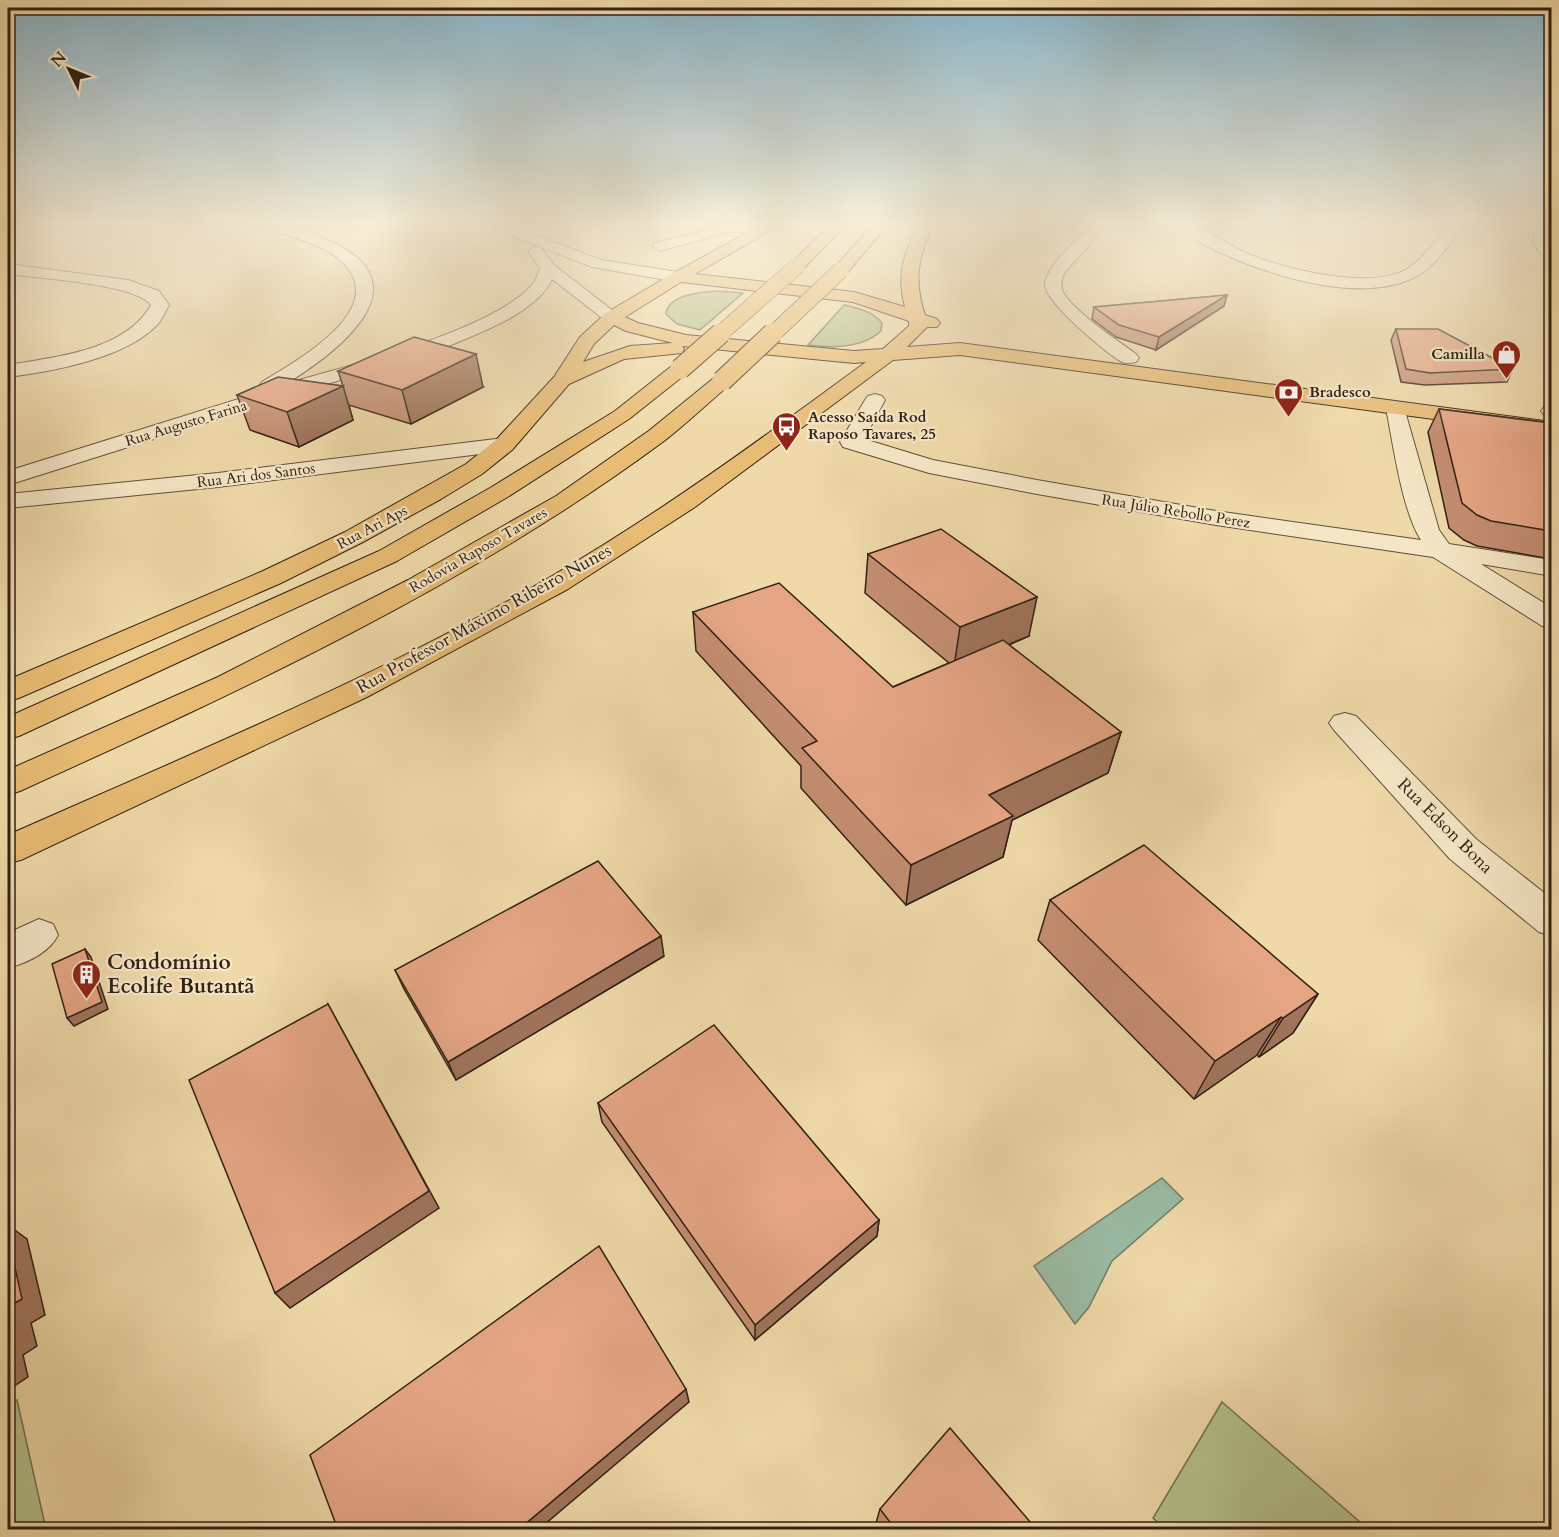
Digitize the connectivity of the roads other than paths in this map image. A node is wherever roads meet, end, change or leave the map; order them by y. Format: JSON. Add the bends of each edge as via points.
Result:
{"nodes":[{"id":1,"x":147,"y":293,"type":"edge"},
{"id":2,"x":366,"y":293,"type":"edge"},
{"id":3,"x":531,"y":293,"type":"edge"},
{"id":4,"x":580,"y":293,"type":"edge"},
{"id":5,"x":653,"y":293,"type":"edge"},
{"id":6,"x":767,"y":293,"type":"edge"},
{"id":7,"x":814,"y":293,"type":"edge"},
{"id":8,"x":817,"y":293,"type":"edge"},
{"id":9,"x":908,"y":293,"type":"edge"},
{"id":10,"x":1055,"y":293,"type":"edge"},
{"id":11,"x":612,"y":317,"type":"junction"},
{"id":12,"x":919,"y":319,"type":"junction"},
{"id":13,"x":890,"y":353,"type":"junction"},
{"id":14,"x":1129,"y":358,"type":"junction"},
{"id":15,"x":8,"y":371,"type":"edge"},
{"id":16,"x":561,"y":381,"type":"junction"},
{"id":17,"x":874,"y":400,"type":"dead end"},
{"id":18,"x":1396,"y":408,"type":"junction"},
{"id":19,"x":231,"y":409,"type":"junction"},
{"id":20,"x":1551,"y":416,"type":"edge"},
{"id":21,"x":799,"y":421,"type":"junction"},
{"id":22,"x":504,"y":446,"type":"junction"},
{"id":23,"x":8,"y":478,"type":"edge"},
{"id":24,"x":8,"y":501,"type":"edge"},
{"id":25,"x":1440,"y":550,"type":"junction"},
{"id":26,"x":1551,"y":568,"type":"edge"},
{"id":27,"x":1551,"y":620,"type":"edge"},
{"id":28,"x":8,"y":691,"type":"edge"},
{"id":29,"x":1345,"y":723,"type":"dead end"},
{"id":30,"x":8,"y":729,"type":"edge"},
{"id":31,"x":8,"y":783,"type":"edge"},
{"id":32,"x":8,"y":850,"type":"edge"},
{"id":33,"x":1551,"y":921,"type":"edge"}],
"edges":[{"from":1,"to":15,"type":"street","via":[[160,305],[157,315],[126,339],[59,362]]},
{"from":2,"to":19,"type":"street","via":[[358,317],[341,336]]},
{"from":3,"to":19,"type":"street","name":"Rua Augusto Farina","via":[[501,315],[410,353]]},
{"from":4,"to":11,"type":"street"},
{"from":5,"to":11,"type":"main road","name":"Rua Ari Aps"},
{"from":6,"to":30,"type":"main road","bridge":true,"via":[[622,415],[498,494],[388,556]]},
{"from":7,"to":12,"type":"main road","via":[[854,297]]},
{"from":8,"to":31,"type":"main road","name":"Rodovia Raposo Tavares","bridge":true,"via":[[658,435],[564,501],[417,586],[229,684]]},
{"from":9,"to":12,"type":"main road"},
{"from":10,"to":14,"type":"street","via":[[1077,317]]},
{"from":11,"to":13,"type":"main road","via":[[685,341],[835,356]]},
{"from":11,"to":16,"type":"main road","name":"Rua Ari Aps","via":[[587,341]]},
{"from":12,"to":13,"type":"main road","name":"Rua Professor Máximo Ribeiro Nunes","via":[[918,327]]},
{"from":12,"to":14,"type":"main road","via":[[949,331]]},
{"from":13,"to":18,"type":"main road","via":[[940,349],[992,352]]},
{"from":13,"to":21,"type":"main road","name":"Rua Professor Máximo Ribeiro Nunes"},
{"from":14,"to":20,"type":"main road"},
{"from":16,"to":21,"type":"main road","via":[[613,354],[653,348],[784,362],[801,367],[811,381]]},
{"from":16,"to":22,"type":"main road","name":"Rua Ari Aps"},
{"from":17,"to":25,"type":"street","name":"Rua Júlio Rebollo Perez","via":[[851,442],[929,466],[1216,518]]},
{"from":18,"to":20,"type":"main road"},
{"from":18,"to":25,"type":"street","via":[[1427,530]]},
{"from":19,"to":23,"type":"street","name":"Rua Augusto Farina"},
{"from":21,"to":32,"type":"main road","name":"Rua Professor Máximo Ribeiro Nunes","via":[[699,493],[549,588],[300,718]]},
{"from":22,"to":24,"type":"street","name":"Rua Ari dos Santos"},
{"from":22,"to":28,"type":"main road","name":"Rua Ari Aps","via":[[433,494],[344,542]]},
{"from":25,"to":26,"type":"street","name":"Rua Júlio Rebollo Perez"},
{"from":25,"to":27,"type":"street"},
{"from":29,"to":33,"type":"street","name":"Rua Edson Bona","via":[[1463,849]]}]}
